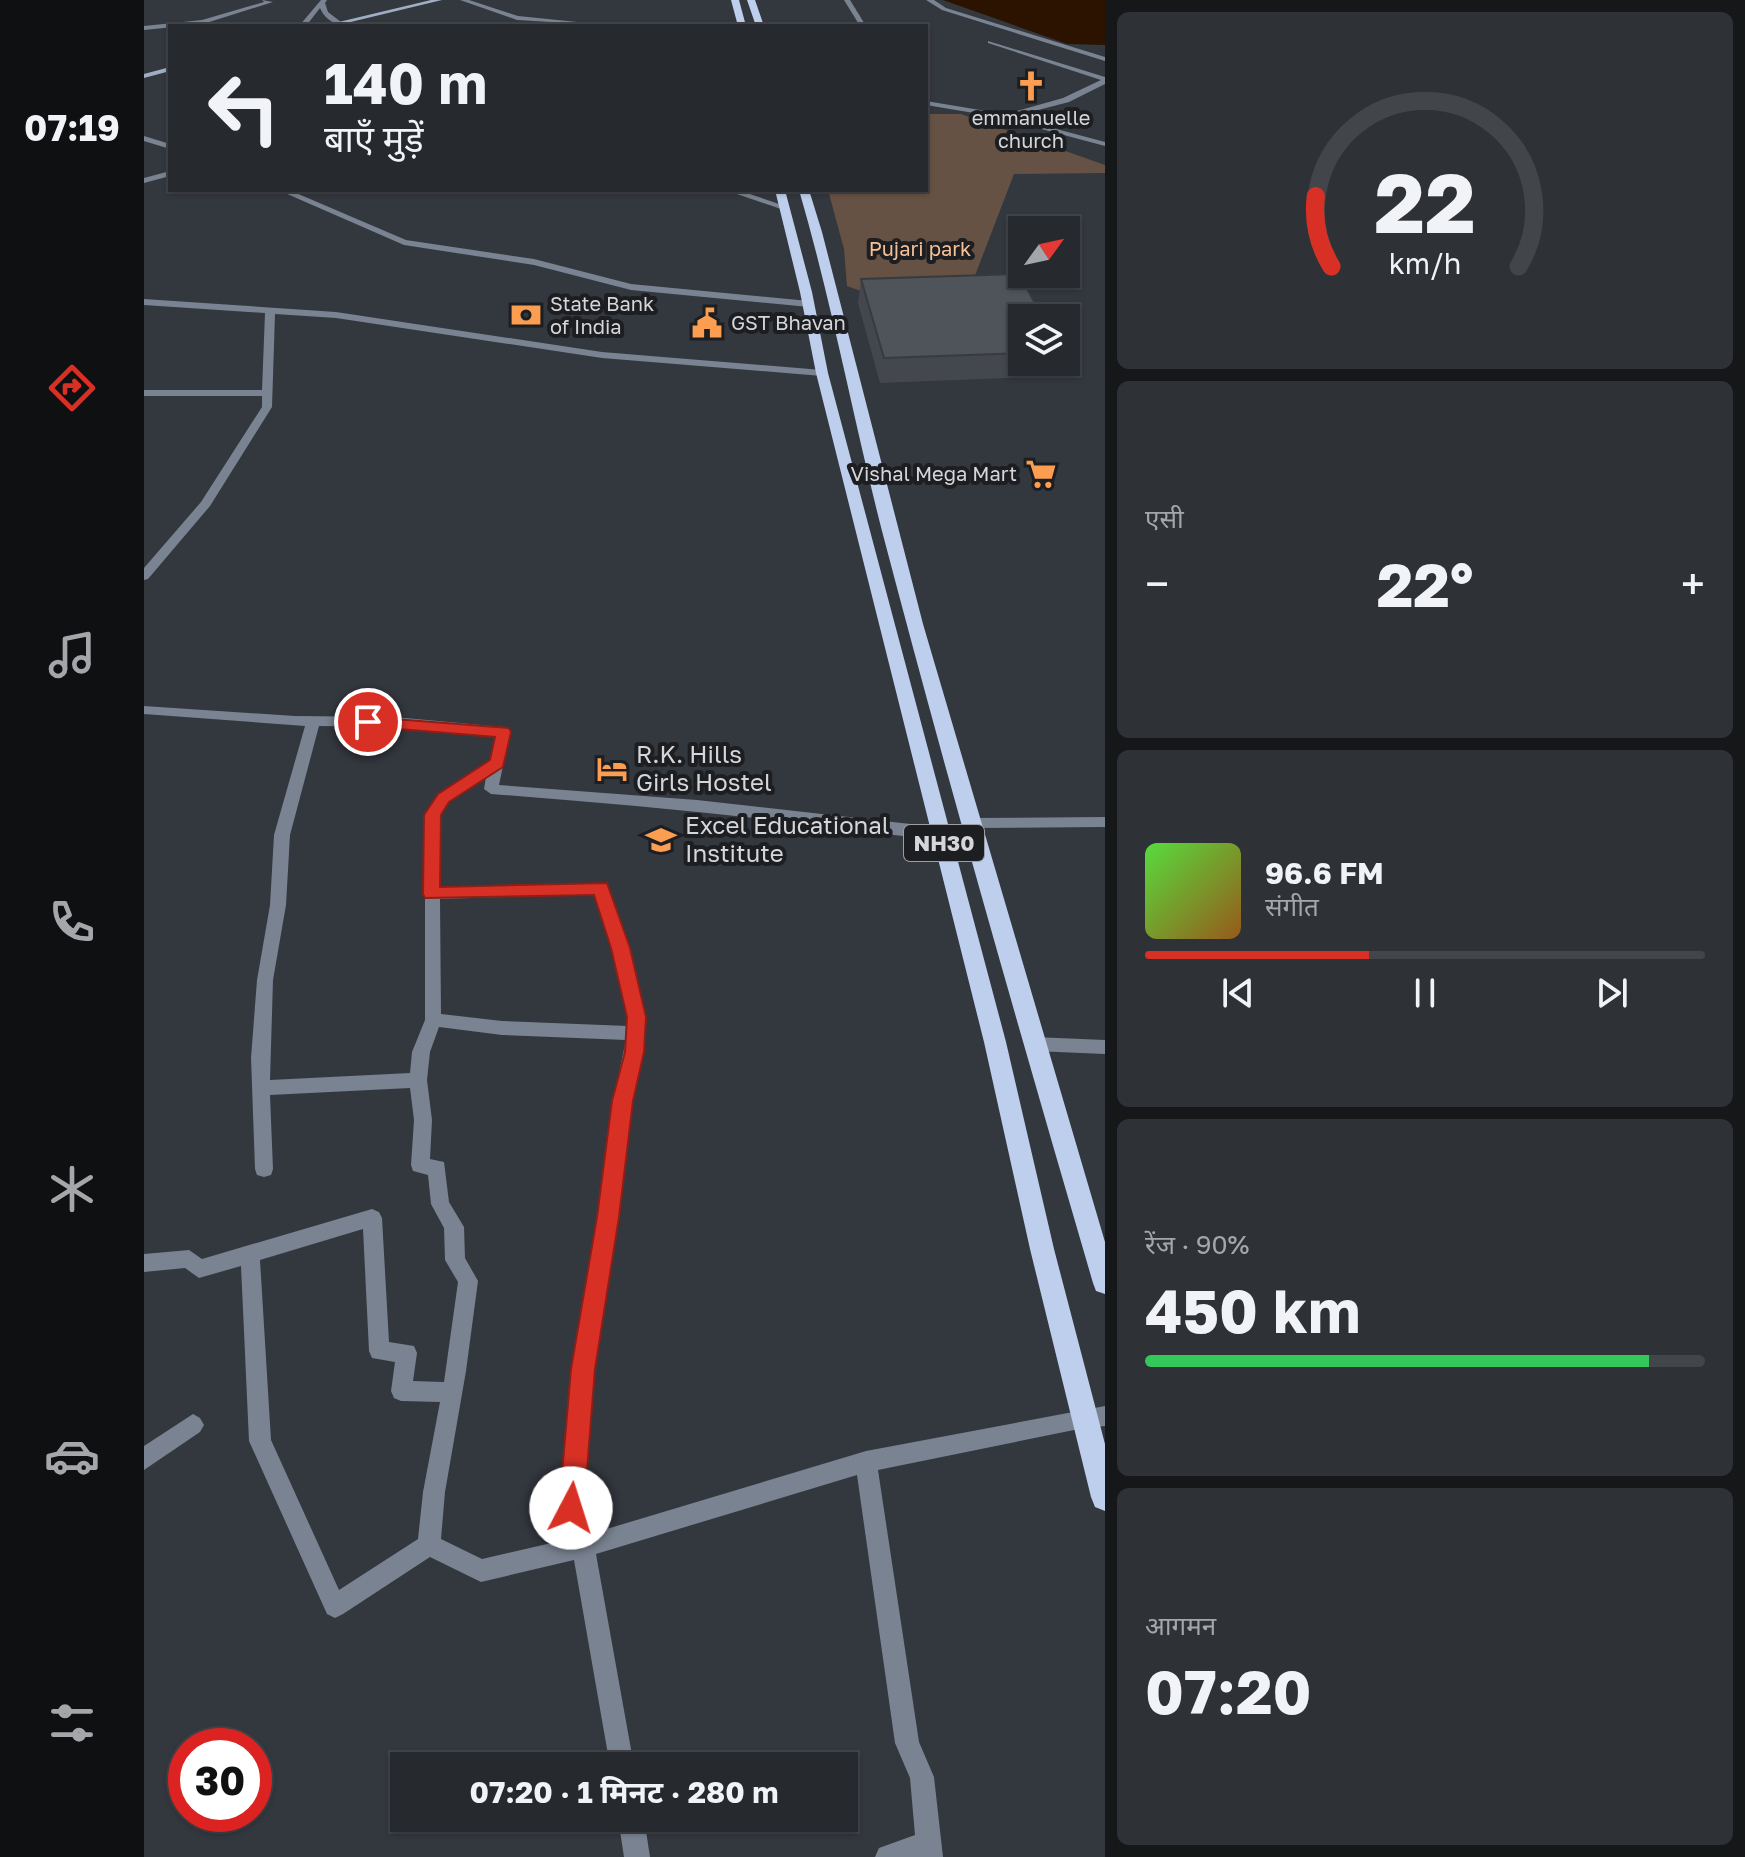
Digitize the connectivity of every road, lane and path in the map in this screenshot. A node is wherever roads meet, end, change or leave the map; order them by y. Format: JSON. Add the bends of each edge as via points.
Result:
{"nodes":[{"id":1,"x":265,"y":0,"type":"edge"},
{"id":2,"x":463,"y":0,"type":"edge"},
{"id":3,"x":735,"y":0,"type":"edge"},
{"id":4,"x":751,"y":0,"type":"edge"},
{"id":5,"x":847,"y":0,"type":"edge"},
{"id":6,"x":929,"y":0,"type":"edge"},
{"id":7,"x":323,"y":2,"type":"edge"},
{"id":8,"x":442,"y":2,"type":"edge"},
{"id":9,"x":183,"y":24,"type":"edge"},
{"id":10,"x":304,"y":24,"type":"edge"},
{"id":11,"x":342,"y":24,"type":"edge"},
{"id":12,"x":590,"y":24,"type":"edge"},
{"id":13,"x":741,"y":24,"type":"edge"},
{"id":14,"x":759,"y":24,"type":"edge"},
{"id":15,"x":862,"y":24,"type":"edge"},
{"id":16,"x":168,"y":26,"type":"edge"},
{"id":17,"x":144,"y":28,"type":"edge"},
{"id":18,"x":990,"y":42,"type":"dead end"},
{"id":19,"x":1105,"y":57,"type":"edge"},
{"id":20,"x":168,"y":67,"type":"edge"},
{"id":21,"x":145,"y":73,"type":"edge"},
{"id":22,"x":1105,"y":80,"type":"edge"},
{"id":23,"x":928,"y":103,"type":"edge"},
{"id":24,"x":928,"y":110,"type":"edge"},
{"id":25,"x":1006,"y":117,"type":"junction"},
{"id":26,"x":144,"y":138,"type":"edge"},
{"id":27,"x":1105,"y":144,"type":"edge"},
{"id":28,"x":168,"y":146,"type":"edge"},
{"id":29,"x":1105,"y":151,"type":"edge"},
{"id":30,"x":168,"y":174,"type":"edge"},
{"id":31,"x":144,"y":181,"type":"edge"},
{"id":32,"x":287,"y":192,"type":"edge"},
{"id":33,"x":742,"y":192,"type":"edge"},
{"id":34,"x":805,"y":192,"type":"edge"},
{"id":35,"x":782,"y":198,"type":"edge"},
{"id":36,"x":144,"y":302,"type":"edge"},
{"id":37,"x":809,"y":304,"type":"junction"},
{"id":38,"x":270,"y":310,"type":"junction"},
{"id":39,"x":822,"y":373,"type":"junction"},
{"id":40,"x":144,"y":393,"type":"edge"},
{"id":41,"x":269,"y":393,"type":"junction"},
{"id":42,"x":144,"y":576,"type":"edge"},
{"id":43,"x":144,"y":710,"type":"edge"},
{"id":44,"x":313,"y":722,"type":"junction"},
{"id":45,"x":497,"y":763,"type":"junction"},
{"id":46,"x":1105,"y":822,"type":"edge"},
{"id":47,"x":970,"y":823,"type":"junction"},
{"id":48,"x":941,"y":832,"type":"junction"},
{"id":49,"x":431,"y":894,"type":"junction"},
{"id":50,"x":433,"y":1020,"type":"junction"},
{"id":51,"x":636,"y":1033,"type":"junction"},
{"id":52,"x":1034,"y":1044,"type":"junction"},
{"id":53,"x":1105,"y":1047,"type":"edge"},
{"id":54,"x":418,"y":1080,"type":"junction"},
{"id":55,"x":261,"y":1088,"type":"junction"},
{"id":56,"x":264,"y":1169,"type":"dead end"},
{"id":57,"x":250,"y":1254,"type":"junction"},
{"id":58,"x":144,"y":1263,"type":"edge"},
{"id":59,"x":1105,"y":1283,"type":"edge"},
{"id":60,"x":452,"y":1392,"type":"junction"},
{"id":61,"x":1095,"y":1417,"type":"edge"},
{"id":62,"x":193,"y":1425,"type":"dead end"},
{"id":63,"x":144,"y":1459,"type":"edge"},
{"id":64,"x":866,"y":1462,"type":"junction"},
{"id":65,"x":1105,"y":1497,"type":"edge"},
{"id":66,"x":429,"y":1545,"type":"junction"},
{"id":67,"x":583,"y":1547,"type":"junction"},
{"id":68,"x":620,"y":1752,"type":"edge"},
{"id":69,"x":633,"y":1832,"type":"edge"},
{"id":70,"x":929,"y":1850,"type":"edge"},
{"id":71,"x":637,"y":1857,"type":"edge"},
{"id":72,"x":888,"y":1857,"type":"edge"}],
"edges":[{"from":1,"to":9,"type":"street","via":[[270,2]]},
{"from":2,"to":12,"type":"street","via":[[517,18]]},
{"from":3,"to":13,"type":"main road"},
{"from":4,"to":14,"type":"main road"},
{"from":5,"to":15,"type":"street"},
{"from":6,"to":19,"type":"street"},
{"from":7,"to":10,"type":"street"},
{"from":7,"to":11,"type":"street","via":[[325,13]]},
{"from":8,"to":11,"type":"main road"},
{"from":16,"to":17,"type":"street"},
{"from":18,"to":22,"type":"street"},
{"from":20,"to":21,"type":"main road"},
{"from":22,"to":25,"type":"street","via":[[1066,100]]},
{"from":23,"to":25,"type":"street"},
{"from":24,"to":29,"type":"street","via":[[1017,126]]},
{"from":25,"to":27,"type":"street"},
{"from":26,"to":28,"type":"street"},
{"from":30,"to":31,"type":"street"},
{"from":32,"to":37,"type":"street","via":[[404,242],[534,262],[631,287]]},
{"from":33,"to":35,"type":"street"},
{"from":34,"to":47,"type":"main road","number":"NH30","via":[[868,450]]},
{"from":35,"to":37,"type":"main road","number":"NH30"},
{"from":36,"to":38,"type":"street"},
{"from":37,"to":39,"type":"main road","number":"NH30"},
{"from":38,"to":39,"type":"street","via":[[602,355]]},
{"from":38,"to":41,"type":"street"},
{"from":39,"to":48,"type":"main road","number":"NH30"},
{"from":40,"to":41,"type":"street"},
{"from":41,"to":42,"type":"street","via":[[267,407],[206,504]]},
{"from":43,"to":44,"type":"street"},
{"from":44,"to":45,"type":"street","via":[[394,722],[503,732]]},
{"from":44,"to":55,"type":"street","via":[[282,835],[278,905],[265,980]]},
{"from":45,"to":48,"type":"street","via":[[491,789]]},
{"from":45,"to":49,"type":"street","via":[[443,798],[432,815]]},
{"from":46,"to":47,"type":"street"},
{"from":47,"to":52,"type":"main road","number":"NH30"},
{"from":48,"to":61,"type":"main road","number":"NH30"},
{"from":49,"to":50,"type":"street"},
{"from":49,"to":51,"type":"street","via":[[601,888],[621,948]]},
{"from":50,"to":51,"type":"street"},
{"from":50,"to":54,"type":"street"},
{"from":51,"to":67,"type":"street","via":[[583,1369],[571,1508]]},
{"from":52,"to":53,"type":"street"},
{"from":52,"to":59,"type":"main road","number":"NH30"},
{"from":54,"to":55,"type":"street"},
{"from":54,"to":60,"type":"street","via":[[423,1120],[420,1165],[437,1168],[440,1204],[454,1227],[455,1260],[468,1281]]},
{"from":55,"to":56,"type":"street"},
{"from":57,"to":58,"type":"street","via":[[199,1269],[189,1259]]},
{"from":57,"to":60,"type":"street","via":[[372,1218],[379,1351],[407,1353],[401,1391]]},
{"from":57,"to":66,"type":"street","via":[[260,1441],[335,1606]]},
{"from":60,"to":66,"type":"street"},
{"from":61,"to":64,"type":"street"},
{"from":61,"to":65,"type":"main road","number":"NH30"},
{"from":62,"to":63,"type":"street"},
{"from":64,"to":67,"type":"street"},
{"from":64,"to":70,"type":"street","via":[[907,1743],[922,1777]]},
{"from":66,"to":67,"type":"street","via":[[481,1571]]},
{"from":67,"to":68,"type":"street"},
{"from":69,"to":71,"type":"street"},
{"from":70,"to":72,"type":"street"}]}
